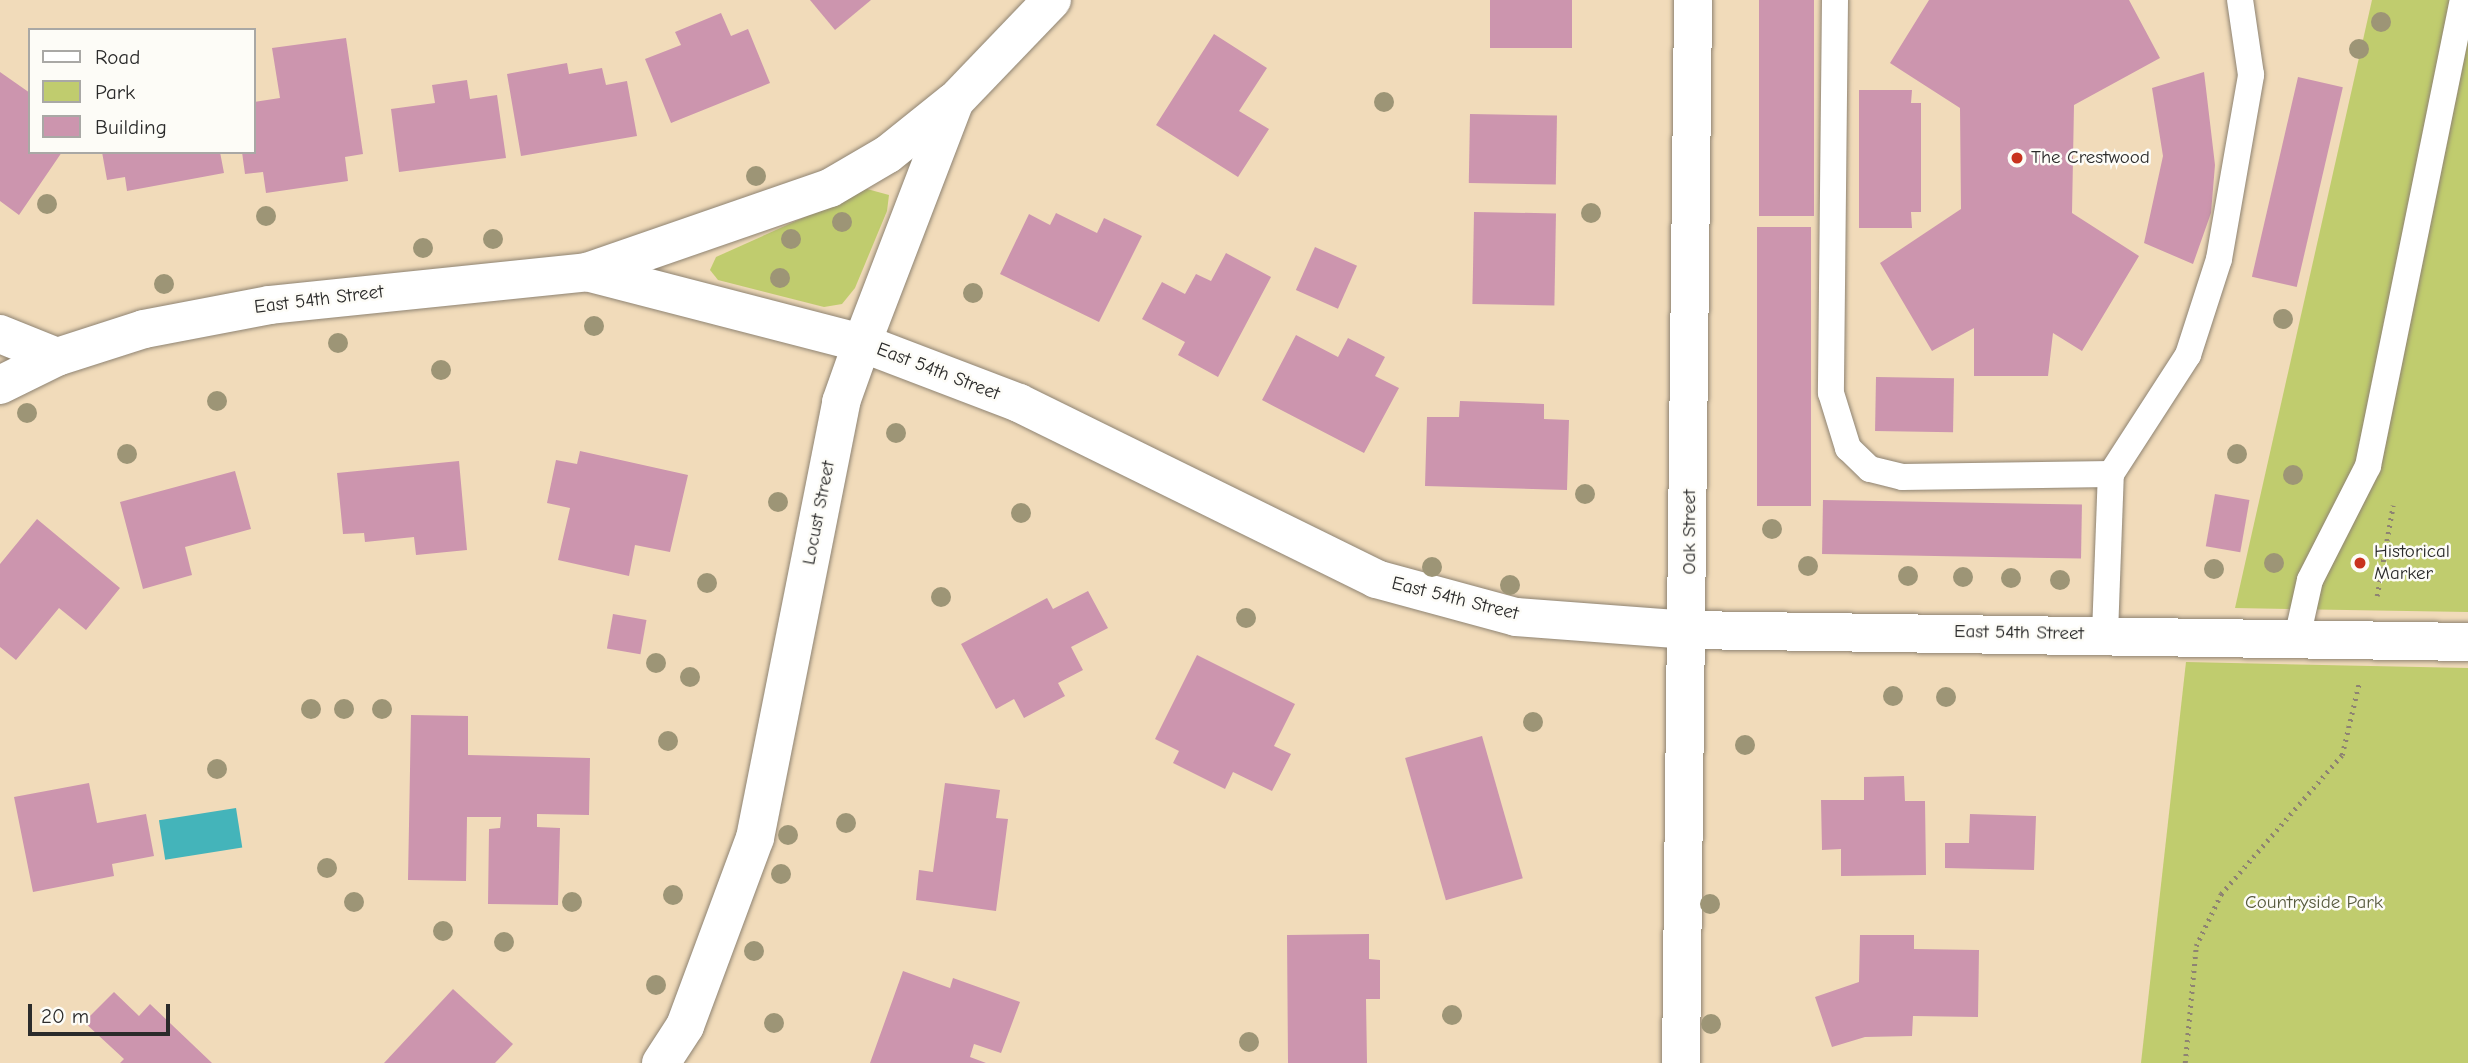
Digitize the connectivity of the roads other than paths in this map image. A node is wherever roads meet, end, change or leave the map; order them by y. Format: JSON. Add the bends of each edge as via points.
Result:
{"nodes":[{"id":1,"x":1052,"y":0,"type":"edge"},
{"id":2,"x":1693,"y":0,"type":"edge"},
{"id":3,"x":1835,"y":0,"type":"edge"},
{"id":4,"x":2240,"y":0,"type":"edge"},
{"id":5,"x":2463,"y":0,"type":"edge"},
{"id":6,"x":955,"y":101,"type":"junction"},
{"id":7,"x":587,"y":272,"type":"junction"},
{"id":8,"x":0,"y":334,"type":"edge"},
{"id":9,"x":862,"y":343,"type":"junction"},
{"id":10,"x":57,"y":357,"type":"junction"},
{"id":11,"x":0,"y":384,"type":"edge"},
{"id":12,"x":2111,"y":474,"type":"junction"},
{"id":13,"x":1689,"y":630,"type":"junction"},
{"id":14,"x":2105,"y":634,"type":"junction"},
{"id":15,"x":2297,"y":638,"type":"junction"},
{"id":16,"x":2468,"y":642,"type":"edge"},
{"id":17,"x":661,"y":1063,"type":"edge"},
{"id":18,"x":1681,"y":1063,"type":"edge"}],
"edges":[{"from":1,"to":6,"type":"street","name":"Locust Street"},
{"from":2,"to":13,"type":"street","name":"Oak Street"},
{"from":3,"to":12,"type":"lane","via":[[1830,393],[1848,448],[1870,468],[1902,477]]},
{"from":4,"to":12,"type":"lane","via":[[2251,75],[2220,259],[2188,355]]},
{"from":5,"to":15,"type":"lane","via":[[2368,466],[2309,580]]},
{"from":6,"to":7,"type":"street","name":"East 54th Street","via":[[888,154],[830,188]]},
{"from":6,"to":9,"type":"street","name":"Locust Street"},
{"from":7,"to":9,"type":"street","name":"East 54th Street"},
{"from":7,"to":10,"type":"street","name":"East 54th Street","via":[[270,305],[144,329]]},
{"from":8,"to":10,"type":"street"},
{"from":9,"to":13,"type":"street","name":"East 54th Street","via":[[1019,403],[1376,579],[1516,617]]},
{"from":9,"to":17,"type":"street","name":"Locust Street","via":[[841,402],[755,838],[685,1026]]},
{"from":10,"to":11,"type":"street","name":"East 54th Street"},
{"from":12,"to":14,"type":"lane"},
{"from":13,"to":14,"type":"street","name":"East 54th Street"},
{"from":13,"to":18,"type":"street","name":"Oak Street"},
{"from":14,"to":15,"type":"street","name":"East 54th Street"},
{"from":15,"to":16,"type":"street","name":"East 54th Street"}]}
